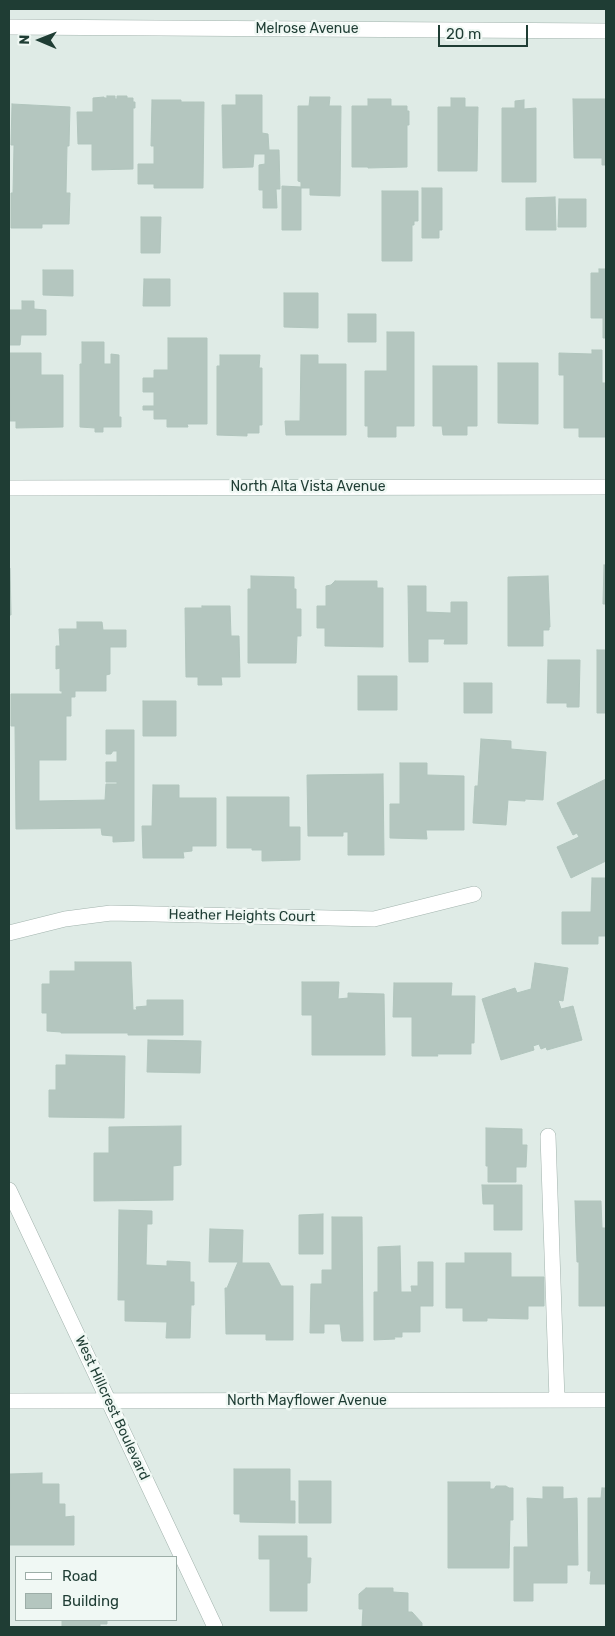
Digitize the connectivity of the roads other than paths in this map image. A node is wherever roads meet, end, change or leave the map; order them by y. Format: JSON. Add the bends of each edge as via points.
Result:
{"nodes":[{"id":1,"x":9,"y":27,"type":"edge"},
{"id":2,"x":606,"y":31,"type":"edge"},
{"id":3,"x":606,"y":487,"type":"edge"},
{"id":4,"x":9,"y":488,"type":"edge"},
{"id":5,"x":474,"y":894,"type":"dead end"},
{"id":6,"x":9,"y":933,"type":"edge"},
{"id":7,"x":548,"y":1136,"type":"dead end"},
{"id":8,"x":9,"y":1190,"type":"edge"},
{"id":9,"x":557,"y":1400,"type":"junction"},
{"id":10,"x":606,"y":1400,"type":"edge"},
{"id":11,"x":9,"y":1401,"type":"edge"},
{"id":12,"x":109,"y":1401,"type":"junction"},
{"id":13,"x":215,"y":1627,"type":"edge"}],
"edges":[{"from":1,"to":2,"type":"street","name":"Melrose Avenue"},
{"from":3,"to":4,"type":"street","name":"North Alta Vista Avenue"},
{"from":5,"to":6,"type":"street","name":"Heather Heights Court","via":[[374,919],[111,913],[65,919]]},
{"from":7,"to":9,"type":"street"},
{"from":8,"to":12,"type":"street","name":"West Hillcrest Boulevard"},
{"from":9,"to":10,"type":"street","name":"North Mayflower Avenue"},
{"from":9,"to":12,"type":"street","name":"North Mayflower Avenue"},
{"from":11,"to":12,"type":"street","name":"North Mayflower Avenue"},
{"from":12,"to":13,"type":"street","name":"West Hillcrest Boulevard"}]}
